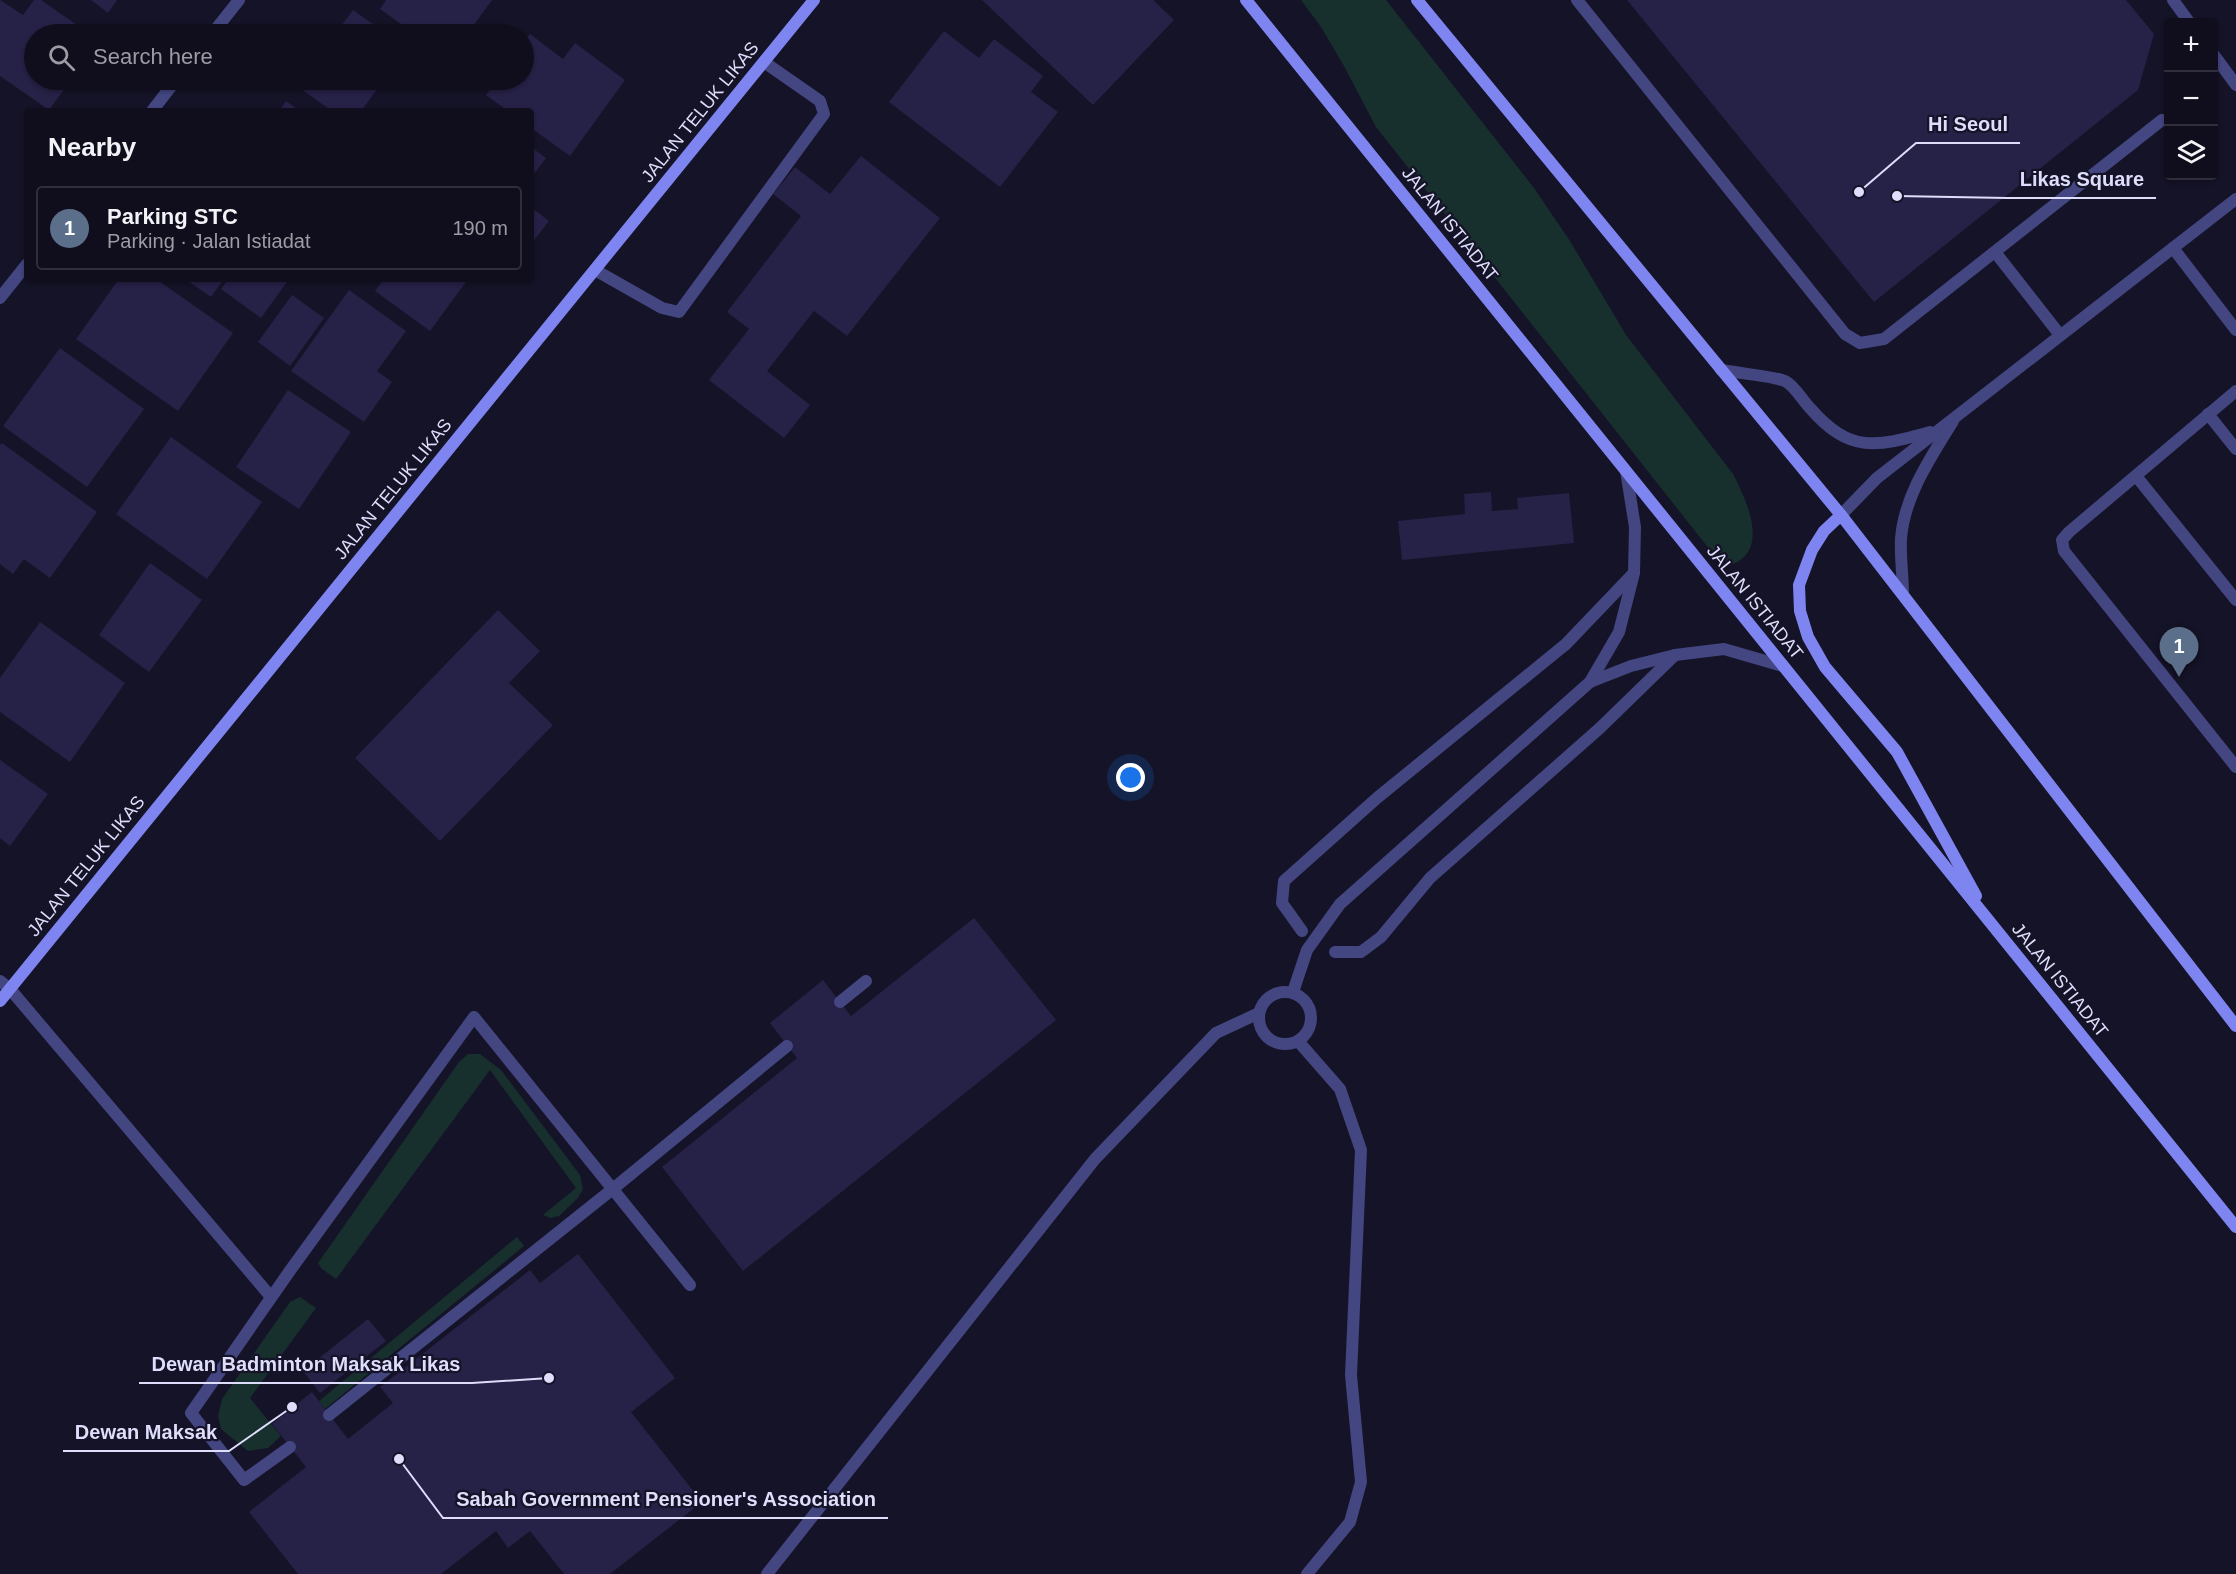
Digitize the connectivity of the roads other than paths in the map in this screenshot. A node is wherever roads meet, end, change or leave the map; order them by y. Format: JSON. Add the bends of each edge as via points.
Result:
{"nodes":[{"id":1,"x":239,"y":0,"type":"edge"},
{"id":2,"x":814,"y":0,"type":"edge"},
{"id":3,"x":1246,"y":0,"type":"edge"},
{"id":4,"x":1417,"y":0,"type":"edge"},
{"id":5,"x":1577,"y":0,"type":"edge"},
{"id":6,"x":2173,"y":0,"type":"edge"},
{"id":7,"x":2186,"y":18,"type":"edge"},
{"id":8,"x":220,"y":24,"type":"edge"},
{"id":9,"x":2218,"y":60,"type":"edge"},
{"id":10,"x":764,"y":62,"type":"junction"},
{"id":11,"x":2236,"y":85,"type":"edge"},
{"id":12,"x":168,"y":90,"type":"edge"},
{"id":13,"x":154,"y":108,"type":"edge"},
{"id":14,"x":2162,"y":120,"type":"dead end"},
{"id":15,"x":2236,"y":199,"type":"edge"},
{"id":16,"x":2173,"y":248,"type":"junction"},
{"id":17,"x":1995,"y":252,"type":"junction"},
{"id":18,"x":24,"y":268,"type":"edge"},
{"id":19,"x":595,"y":270,"type":"junction"},
{"id":20,"x":0,"y":298,"type":"edge"},
{"id":21,"x":2236,"y":330,"type":"edge"},
{"id":22,"x":2060,"y":335,"type":"junction"},
{"id":23,"x":1721,"y":370,"type":"junction"},
{"id":24,"x":2236,"y":391,"type":"edge"},
{"id":25,"x":2208,"y":414,"type":"junction"},
{"id":26,"x":1956,"y":415,"type":"junction"},
{"id":27,"x":1937,"y":430,"type":"junction"},
{"id":28,"x":2236,"y":449,"type":"edge"},
{"id":29,"x":1626,"y":471,"type":"junction"},
{"id":30,"x":2136,"y":476,"type":"junction"},
{"id":31,"x":1841,"y":514,"type":"junction"},
{"id":32,"x":1634,"y":573,"type":"junction"},
{"id":33,"x":1903,"y":594,"type":"junction"},
{"id":34,"x":2236,"y":600,"type":"edge"},
{"id":35,"x":1675,"y":655,"type":"junction"},
{"id":36,"x":1783,"y":666,"type":"junction"},
{"id":37,"x":1590,"y":682,"type":"junction"},
{"id":38,"x":2236,"y":767,"type":"edge"},
{"id":39,"x":1993,"y":926,"type":"junction"},
{"id":40,"x":1302,"y":931,"type":"dead end"},
{"id":41,"x":1335,"y":952,"type":"dead end"},
{"id":42,"x":866,"y":981,"type":"dead end"},
{"id":43,"x":5,"y":985,"type":"edge"},
{"id":44,"x":1293,"y":992,"type":"junction"},
{"id":45,"x":0,"y":1001,"type":"edge"},
{"id":46,"x":840,"y":1002,"type":"dead end"},
{"id":47,"x":1259,"y":1013,"type":"junction"},
{"id":48,"x":2236,"y":1026,"type":"edge"},
{"id":49,"x":1298,"y":1041,"type":"junction"},
{"id":50,"x":788,"y":1046,"type":"dead end"},
{"id":51,"x":614,"y":1188,"type":"junction"},
{"id":52,"x":2236,"y":1227,"type":"edge"},
{"id":53,"x":690,"y":1285,"type":"dead end"},
{"id":54,"x":271,"y":1298,"type":"junction"},
{"id":55,"x":329,"y":1415,"type":"dead end"},
{"id":56,"x":290,"y":1447,"type":"dead end"},
{"id":57,"x":767,"y":1574,"type":"edge"},
{"id":58,"x":1307,"y":1574,"type":"edge"}],
"edges":[{"from":1,"to":8,"type":"street"},
{"from":2,"to":10,"type":"main road","name":"JALAN TELUK LIKAS"},
{"from":3,"to":29,"type":"main road","name":"JALAN ISTIADAT"},
{"from":4,"to":23,"type":"main road"},
{"from":5,"to":17,"type":"street","via":[[1845,333],[1860,343],[1884,339]]},
{"from":6,"to":7,"type":"street"},
{"from":9,"to":11,"type":"street"},
{"from":10,"to":19,"type":"main road","name":"JALAN TELUK LIKAS"},
{"from":10,"to":19,"type":"street","via":[[820,100],[824,114],[679,312],[662,308]]},
{"from":12,"to":13,"type":"street"},
{"from":14,"to":17,"type":"street"},
{"from":15,"to":16,"type":"street"},
{"from":16,"to":21,"type":"street"},
{"from":16,"to":22,"type":"street"},
{"from":17,"to":22,"type":"street"},
{"from":18,"to":20,"type":"street"},
{"from":19,"to":43,"type":"main road","name":"JALAN TELUK LIKAS"},
{"from":22,"to":26,"type":"street"},
{"from":23,"to":27,"type":"street","via":[[1786,382],[1823,424],[1858,443],[1889,443]]},
{"from":23,"to":31,"type":"main road"},
{"from":24,"to":25,"type":"street"},
{"from":25,"to":28,"type":"street"},
{"from":25,"to":30,"type":"street"},
{"from":26,"to":27,"type":"street"},
{"from":26,"to":33,"type":"street","via":[[1909,502],[1901,537]]},
{"from":27,"to":31,"type":"street","via":[[1877,478]]},
{"from":29,"to":32,"type":"street","via":[[1635,527]]},
{"from":29,"to":36,"type":"main road","name":"JALAN ISTIADAT"},
{"from":30,"to":34,"type":"street"},
{"from":30,"to":38,"type":"street","via":[[2069,532],[2062,540],[2064,551]]},
{"from":31,"to":33,"type":"main road"},
{"from":31,"to":39,"type":"main road","via":[[1818,541],[1799,585],[1800,611],[1808,637],[1826,667],[1897,752]]},
{"from":32,"to":37,"type":"street","via":[[1620,632]]},
{"from":32,"to":40,"type":"street","via":[[1566,644],[1377,798],[1284,881],[1282,903]]},
{"from":33,"to":48,"type":"main road"},
{"from":35,"to":36,"type":"street","via":[[1724,649]]},
{"from":35,"to":37,"type":"street"},
{"from":35,"to":41,"type":"street","via":[[1600,728],[1430,878],[1381,937],[1361,952]]},
{"from":36,"to":39,"type":"main road","name":"JALAN ISTIADAT"},
{"from":37,"to":44,"type":"street","via":[[1340,904],[1307,951]]},
{"from":39,"to":52,"type":"main road","name":"JALAN ISTIADAT"},
{"from":42,"to":46,"type":"street"},
{"from":43,"to":45,"type":"main road","name":"JALAN TELUK LIKAS"},
{"from":43,"to":54,"type":"street"},
{"from":44,"to":47,"type":"street","via":[[1275,993]]},
{"from":44,"to":49,"type":"street","via":[[1301,996],[1310,1011],[1309,1028]]},
{"from":47,"to":49,"type":"street","via":[[1267,1037],[1282,1044]]},
{"from":47,"to":57,"type":"street","via":[[1216,1033],[1095,1159]]},
{"from":49,"to":58,"type":"street","via":[[1340,1089],[1361,1150],[1351,1375],[1361,1482],[1350,1522]]},
{"from":50,"to":51,"type":"street"},
{"from":51,"to":53,"type":"street"},
{"from":51,"to":54,"type":"street","via":[[474,1017]]},
{"from":51,"to":55,"type":"street"},
{"from":54,"to":56,"type":"street","via":[[191,1413],[244,1480]]}]}
